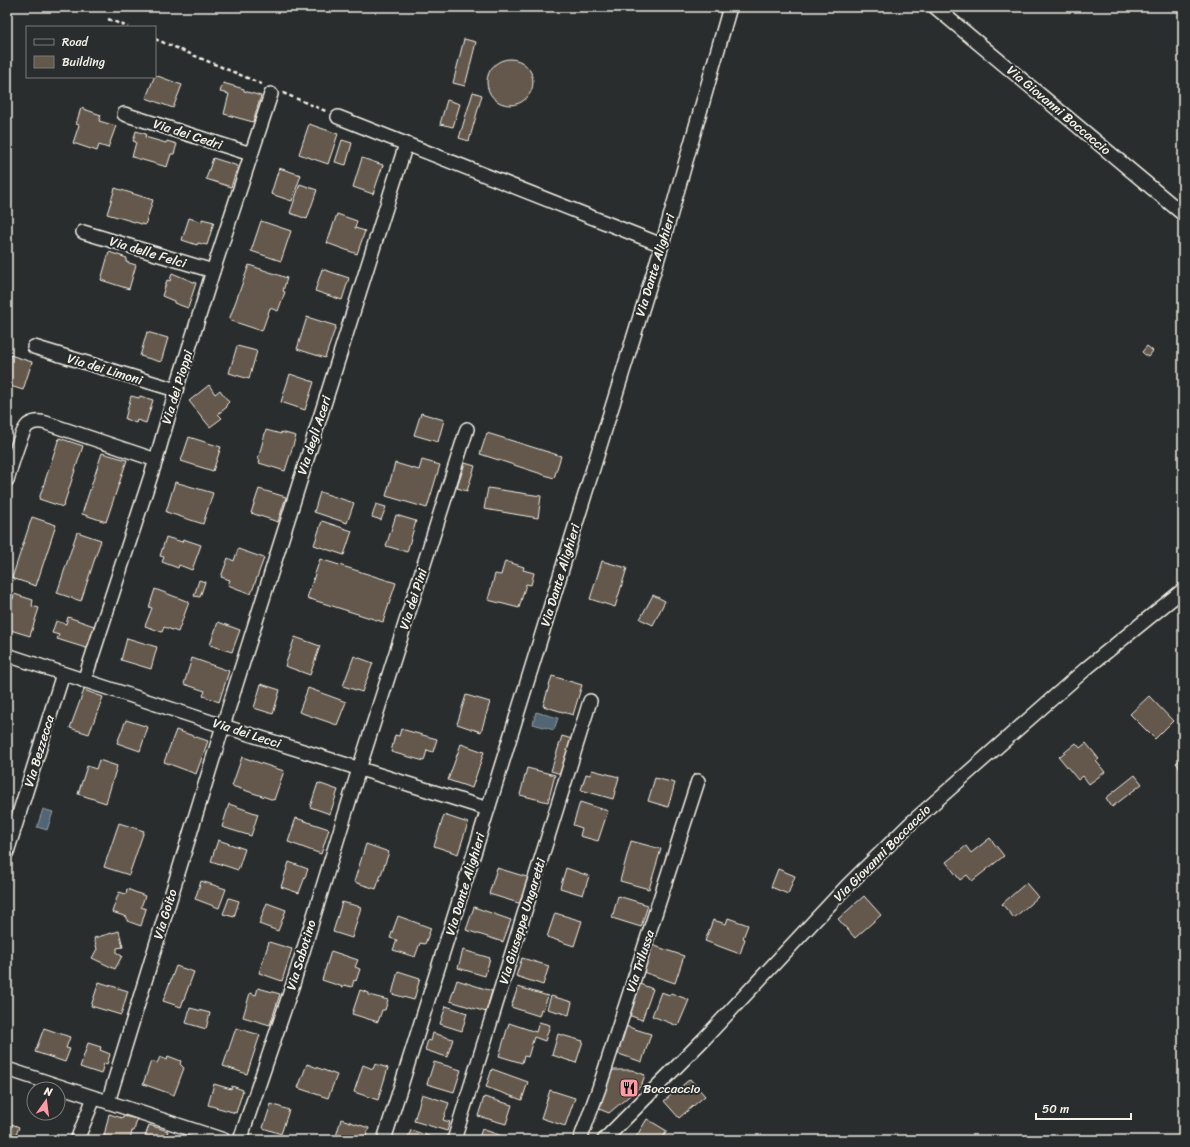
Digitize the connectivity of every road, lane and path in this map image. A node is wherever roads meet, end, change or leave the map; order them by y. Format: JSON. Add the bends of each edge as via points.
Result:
{"nodes":[{"id":1,"x":730,"y":7,"type":"edge"},
{"id":2,"x":935,"y":7,"type":"edge"},
{"id":3,"x":108,"y":18,"type":"dead end"},
{"id":4,"x":126,"y":26,"type":"edge"},
{"id":5,"x":156,"y":38,"type":"edge"},
{"id":6,"x":272,"y":90,"type":"junction"},
{"id":7,"x":124,"y":114,"type":"dead end"},
{"id":8,"x":338,"y":116,"type":"joint"},
{"id":9,"x":406,"y":144,"type":"junction"},
{"id":10,"x":251,"y":154,"type":"junction"},
{"id":11,"x":1183,"y":214,"type":"edge"},
{"id":12,"x":83,"y":232,"type":"dead end"},
{"id":13,"x":662,"y":245,"type":"junction"},
{"id":14,"x":213,"y":271,"type":"junction"},
{"id":15,"x":34,"y":347,"type":"dead end"},
{"id":16,"x":176,"y":390,"type":"junction"},
{"id":17,"x":468,"y":429,"type":"dead end"},
{"id":18,"x":156,"y":460,"type":"junction"},
{"id":19,"x":7,"y":480,"type":"edge"},
{"id":20,"x":1183,"y":590,"type":"edge"},
{"id":21,"x":7,"y":655,"type":"edge"},
{"id":22,"x":63,"y":674,"type":"junction"},
{"id":23,"x":84,"y":681,"type":"junction"},
{"id":24,"x":590,"y":701,"type":"dead end"},
{"id":25,"x":223,"y":726,"type":"junction"},
{"id":26,"x":359,"y":768,"type":"junction"},
{"id":27,"x":698,"y":781,"type":"dead end"},
{"id":28,"x":488,"y":809,"type":"junction"},
{"id":29,"x":7,"y":852,"type":"edge"},
{"id":30,"x":7,"y":1069,"type":"edge"},
{"id":31,"x":94,"y":1098,"type":"junction"},
{"id":32,"x":108,"y":1102,"type":"junction"},
{"id":33,"x":77,"y":1140,"type":"edge"},
{"id":34,"x":224,"y":1140,"type":"edge"},
{"id":35,"x":240,"y":1140,"type":"edge"},
{"id":36,"x":384,"y":1140,"type":"edge"},
{"id":37,"x":454,"y":1140,"type":"edge"},
{"id":38,"x":580,"y":1140,"type":"edge"},
{"id":39,"x":604,"y":1140,"type":"edge"}],
"edges":[{"from":1,"to":13,"type":"street","name":"Via Dante Alighieri"},
{"from":2,"to":11,"type":"street","name":"Via Giovanni Boccaccio"},
{"from":3,"to":4,"type":"path"},
{"from":5,"to":6,"type":"path"},
{"from":6,"to":8,"type":"path"},
{"from":6,"to":10,"type":"street","name":"Via dei Pioppi"},
{"from":7,"to":10,"type":"street","name":"Via dei Cedri"},
{"from":8,"to":9,"type":"street"},
{"from":9,"to":13,"type":"street"},
{"from":9,"to":25,"type":"street","name":"Via degli Aceri"},
{"from":10,"to":14,"type":"street","name":"Via dei Pioppi"},
{"from":12,"to":14,"type":"street","name":"Via delle Felci"},
{"from":13,"to":28,"type":"street","name":"Via Dante Alighieri"},
{"from":14,"to":16,"type":"street","name":"Via dei Pioppi"},
{"from":15,"to":16,"type":"street","name":"Via dei Limoni"},
{"from":16,"to":18,"type":"street","name":"Via dei Pioppi"},
{"from":17,"to":26,"type":"street","name":"Via dei Pini"},
{"from":18,"to":19,"type":"street","via":[[46,423],[34,422],[22,434]]},
{"from":18,"to":23,"type":"street","name":"Via dei Pioppi"},
{"from":20,"to":39,"type":"street","name":"Via Giovanni Boccaccio","via":[[1088,667],[906,827]]},
{"from":21,"to":22,"type":"street","name":"Via dei Lecci"},
{"from":22,"to":23,"type":"street","name":"Via dei Lecci"},
{"from":22,"to":29,"type":"street","name":"Via Bezzecca"},
{"from":23,"to":25,"type":"street","name":"Via dei Lecci"},
{"from":24,"to":37,"type":"street","name":"Via Giuseppe Ungaretti"},
{"from":25,"to":26,"type":"street","name":"Via dei Lecci"},
{"from":25,"to":32,"type":"street","name":"Via Goito"},
{"from":26,"to":28,"type":"street","name":"Via dei Lecci"},
{"from":26,"to":35,"type":"street","name":"Via Sabotino"},
{"from":27,"to":38,"type":"street","name":"Via Trilussa"},
{"from":28,"to":36,"type":"street","name":"Via Dante Alighieri"},
{"from":30,"to":31,"type":"street"},
{"from":31,"to":32,"type":"street"},
{"from":31,"to":33,"type":"street"},
{"from":32,"to":34,"type":"street"}]}
